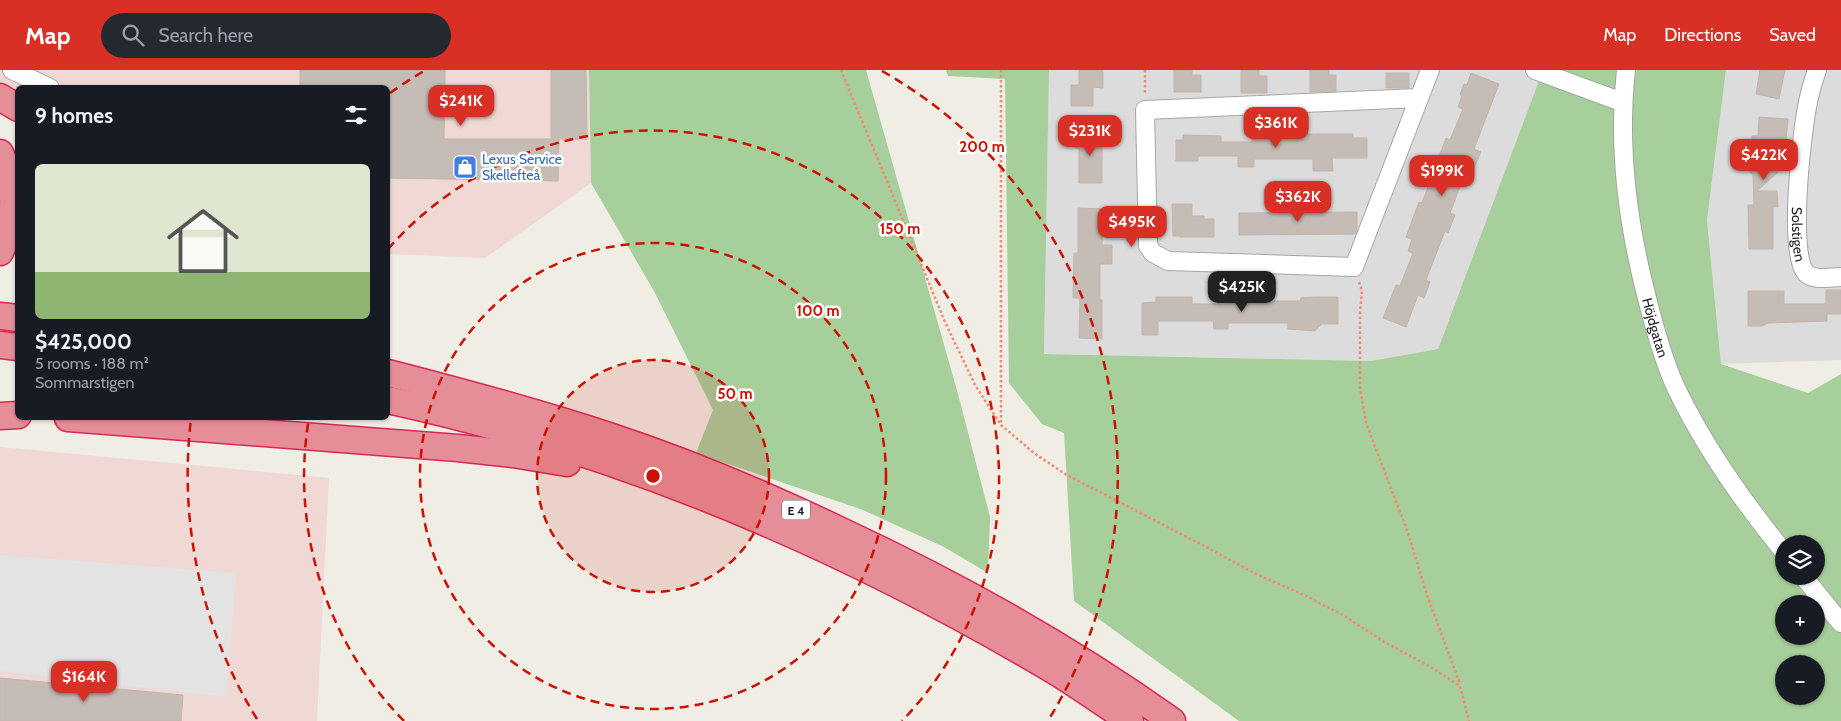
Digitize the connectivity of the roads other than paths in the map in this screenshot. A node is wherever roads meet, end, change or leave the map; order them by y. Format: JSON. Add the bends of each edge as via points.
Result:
{"nodes":[{"id":1,"x":12,"y":70,"type":"edge"},
{"id":2,"x":1430,"y":70,"type":"edge"},
{"id":3,"x":1535,"y":70,"type":"edge"},
{"id":4,"x":1626,"y":70,"type":"edge"},
{"id":5,"x":1816,"y":70,"type":"edge"},
{"id":6,"x":44,"y":85,"type":"edge"},
{"id":7,"x":0,"y":97,"type":"edge"},
{"id":8,"x":1418,"y":98,"type":"junction"},
{"id":9,"x":1622,"y":102,"type":"junction"},
{"id":10,"x":15,"y":106,"type":"edge"},
{"id":11,"x":0,"y":153,"type":"edge"},
{"id":12,"x":0,"y":252,"type":"edge"},
{"id":13,"x":1841,"y":276,"type":"edge"},
{"id":14,"x":0,"y":316,"type":"edge"},
{"id":15,"x":15,"y":318,"type":"edge"},
{"id":16,"x":0,"y":345,"type":"edge"},
{"id":17,"x":15,"y":347,"type":"edge"},
{"id":18,"x":390,"y":374,"type":"edge"},
{"id":19,"x":390,"y":400,"type":"edge"},
{"id":20,"x":15,"y":415,"type":"edge"},
{"id":21,"x":0,"y":416,"type":"edge"},
{"id":22,"x":94,"y":420,"type":"edge"},
{"id":23,"x":685,"y":489,"type":"junction"},
{"id":24,"x":1775,"y":540,"type":"edge"},
{"id":25,"x":1810,"y":585,"type":"edge"},
{"id":26,"x":1841,"y":623,"type":"edge"},
{"id":27,"x":1130,"y":721,"type":"edge"},
{"id":28,"x":1172,"y":721,"type":"edge"}],
"edges":[{"from":1,"to":6,"type":"street"},
{"from":2,"to":8,"type":"street"},
{"from":3,"to":9,"type":"street"},
{"from":4,"to":9,"type":"street","name":"Höjdgatan"},
{"from":5,"to":13,"type":"street","name":"Solstigen","via":[[1800,153],[1798,255],[1808,275],[1819,278]]},
{"from":7,"to":10,"type":"highway"},
{"from":8,"to":8,"type":"street","via":[[1354,267],[1168,261],[1153,253],[1148,246],[1145,110]]},
{"from":9,"to":24,"type":"street","name":"Höjdgatan","via":[[1623,161],[1631,227],[1658,339],[1677,390],[1702,437]]},
{"from":11,"to":12,"type":"highway","via":[[10,183],[13,206],[11,226]]},
{"from":14,"to":15,"type":"highway"},
{"from":16,"to":17,"type":"highway"},
{"from":18,"to":28,"type":"highway","number":"E 4","via":[[610,437],[775,500],[960,590],[1068,652]]},
{"from":19,"to":23,"type":"highway","number":"E 4","via":[[512,432]]},
{"from":20,"to":21,"type":"highway"},
{"from":22,"to":23,"type":"highway","via":[[512,454]]},
{"from":23,"to":27,"type":"highway","number":"E 4","via":[[861,565],[1056,672]]},
{"from":25,"to":26,"type":"street"}]}
